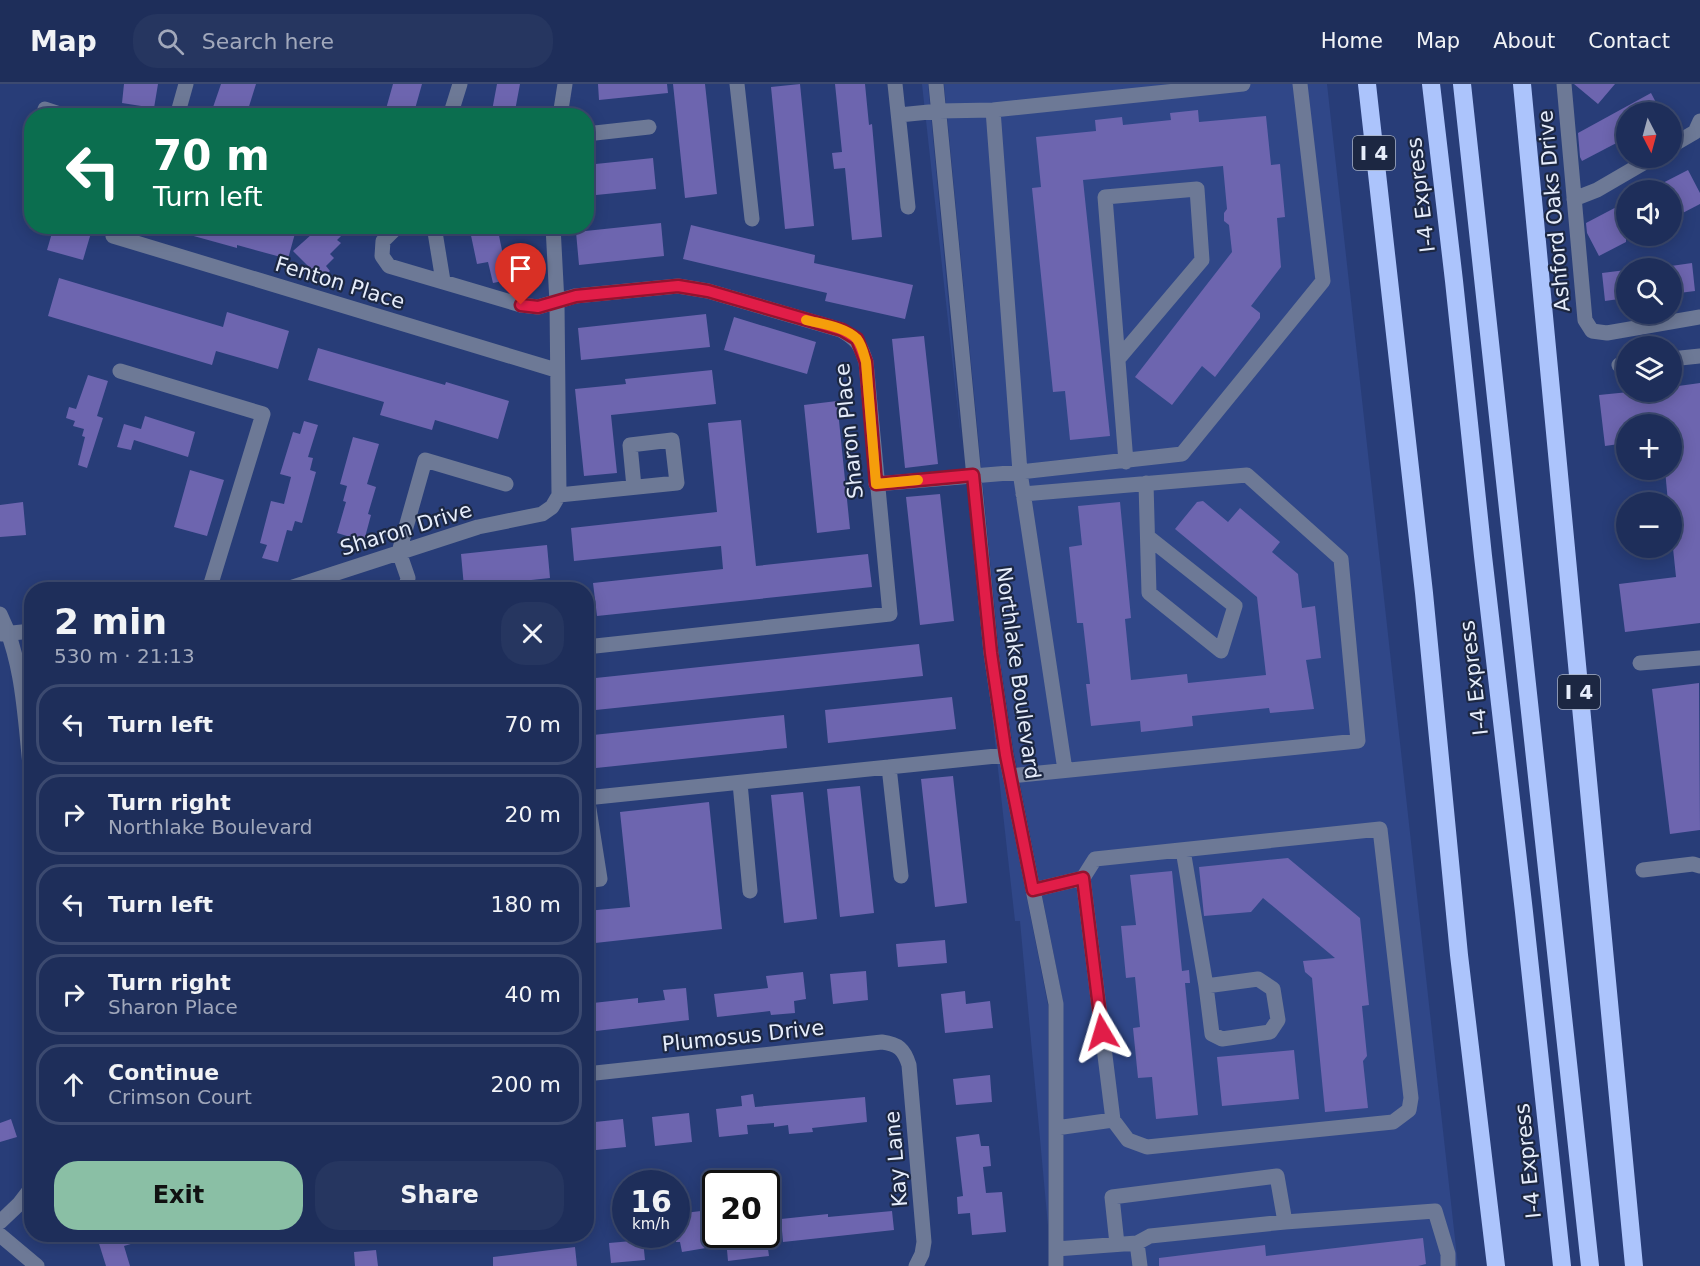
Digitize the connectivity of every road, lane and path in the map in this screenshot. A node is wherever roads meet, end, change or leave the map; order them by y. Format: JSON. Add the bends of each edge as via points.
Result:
{"nodes":[{"id":1,"x":186,"y":84,"type":"edge"},
{"id":2,"x":460,"y":84,"type":"edge"},
{"id":3,"x":565,"y":84,"type":"edge"},
{"id":4,"x":737,"y":84,"type":"edge"},
{"id":5,"x":895,"y":84,"type":"edge"},
{"id":6,"x":936,"y":84,"type":"edge"},
{"id":7,"x":1243,"y":84,"type":"edge"},
{"id":8,"x":1300,"y":84,"type":"edge"},
{"id":9,"x":1367,"y":84,"type":"edge"},
{"id":10,"x":1431,"y":84,"type":"edge"},
{"id":11,"x":1462,"y":84,"type":"edge"},
{"id":12,"x":1522,"y":84,"type":"edge"},
{"id":13,"x":1564,"y":84,"type":"edge"},
{"id":14,"x":179,"y":108,"type":"edge"},
{"id":15,"x":452,"y":108,"type":"edge"},
{"id":16,"x":561,"y":108,"type":"edge"},
{"id":17,"x":993,"y":110,"type":"junction"},
{"id":18,"x":939,"y":111,"type":"junction"},
{"id":19,"x":899,"y":115,"type":"junction"},
{"id":20,"x":1700,"y":121,"type":"edge"},
{"id":21,"x":649,"y":127,"type":"dead end"},
{"id":22,"x":594,"y":133,"type":"edge"},
{"id":23,"x":1682,"y":140,"type":"edge"},
{"id":24,"x":1635,"y":168,"type":"edge"},
{"id":25,"x":1574,"y":199,"type":"junction"},
{"id":26,"x":908,"y":207,"type":"dead end"},
{"id":27,"x":752,"y":219,"type":"dead end"},
{"id":28,"x":391,"y":234,"type":"edge"},
{"id":29,"x":435,"y":234,"type":"edge"},
{"id":30,"x":553,"y":234,"type":"edge"},
{"id":31,"x":113,"y":236,"type":"dead end"},
{"id":32,"x":443,"y":281,"type":"junction"},
{"id":33,"x":557,"y":303,"type":"junction"},
{"id":34,"x":1700,"y":317,"type":"edge"},
{"id":35,"x":1700,"y":356,"type":"edge"},
{"id":36,"x":1119,"y":358,"type":"junction"},
{"id":37,"x":1682,"y":358,"type":"edge"},
{"id":38,"x":556,"y":370,"type":"junction"},
{"id":39,"x":120,"y":371,"type":"dead end"},
{"id":40,"x":1126,"y":462,"type":"junction"},
{"id":41,"x":1020,"y":472,"type":"junction"},
{"id":42,"x":973,"y":475,"type":"junction"},
{"id":43,"x":1146,"y":483,"type":"junction"},
{"id":44,"x":506,"y":484,"type":"dead end"},
{"id":45,"x":876,"y":484,"type":"junction"},
{"id":46,"x":634,"y":487,"type":"dead end"},
{"id":47,"x":1023,"y":494,"type":"junction"},
{"id":48,"x":559,"y":495,"type":"junction"},
{"id":49,"x":1148,"y":537,"type":"junction"},
{"id":50,"x":399,"y":552,"type":"junction"},
{"id":51,"x":211,"y":582,"type":"edge"},
{"id":52,"x":308,"y":582,"type":"edge"},
{"id":53,"x":407,"y":582,"type":"edge"},
{"id":54,"x":0,"y":614,"type":"edge"},
{"id":55,"x":24,"y":632,"type":"edge"},
{"id":56,"x":5,"y":634,"type":"edge"},
{"id":57,"x":594,"y":646,"type":"edge"},
{"id":58,"x":1700,"y":658,"type":"edge"},
{"id":59,"x":1640,"y":663,"type":"dead end"},
{"id":60,"x":24,"y":723,"type":"edge"},
{"id":61,"x":1006,"y":755,"type":"junction"},
{"id":62,"x":889,"y":767,"type":"junction"},
{"id":63,"x":1065,"y":770,"type":"junction"},
{"id":64,"x":1010,"y":776,"type":"junction"},
{"id":65,"x":740,"y":783,"type":"junction"},
{"id":66,"x":594,"y":795,"type":"edge"},
{"id":67,"x":594,"y":841,"type":"edge"},
{"id":68,"x":1183,"y":850,"type":"junction"},
{"id":69,"x":1700,"y":866,"type":"edge"},
{"id":70,"x":1643,"y":870,"type":"dead end"},
{"id":71,"x":901,"y":876,"type":"dead end"},
{"id":72,"x":1083,"y":878,"type":"junction"},
{"id":73,"x":594,"y":880,"type":"edge"},
{"id":74,"x":1033,"y":890,"type":"junction"},
{"id":75,"x":750,"y":891,"type":"dead end"},
{"id":76,"x":1206,"y":986,"type":"junction"},
{"id":77,"x":903,"y":1049,"type":"joint"},
{"id":78,"x":594,"y":1073,"type":"edge"},
{"id":79,"x":1113,"y":1120,"type":"junction"},
{"id":80,"x":1056,"y":1128,"type":"junction"},
{"id":81,"x":24,"y":1197,"type":"edge"},
{"id":82,"x":0,"y":1222,"type":"edge"},
{"id":83,"x":1285,"y":1222,"type":"junction"},
{"id":84,"x":0,"y":1235,"type":"edge"},
{"id":85,"x":1137,"y":1243,"type":"junction"},
{"id":86,"x":1117,"y":1244,"type":"junction"},
{"id":87,"x":1056,"y":1249,"type":"junction"},
{"id":88,"x":37,"y":1266,"type":"edge"},
{"id":89,"x":916,"y":1266,"type":"edge"},
{"id":90,"x":1056,"y":1266,"type":"edge"},
{"id":91,"x":1140,"y":1266,"type":"edge"},
{"id":92,"x":1448,"y":1266,"type":"edge"},
{"id":93,"x":1496,"y":1266,"type":"edge"},
{"id":94,"x":1562,"y":1266,"type":"edge"},
{"id":95,"x":1590,"y":1266,"type":"edge"},
{"id":96,"x":1634,"y":1266,"type":"edge"}],
"edges":[{"from":1,"to":14,"type":"street"},
{"from":2,"to":15,"type":"street"},
{"from":3,"to":16,"type":"street"},
{"from":4,"to":27,"type":"street"},
{"from":5,"to":19,"type":"street"},
{"from":6,"to":18,"type":"street","name":"Northlake Boulevard"},
{"from":7,"to":17,"type":"street"},
{"from":8,"to":40,"type":"street","via":[[1323,281],[1182,454]]},
{"from":9,"to":93,"type":"highway","number":"I 4","via":[[1424,593],[1459,955]]},
{"from":10,"to":94,"type":"highway","name":"I-4 Express"},
{"from":11,"to":95,"type":"highway"},
{"from":12,"to":96,"type":"highway","number":"I 4"},
{"from":13,"to":25,"type":"street","name":"Ashford Oaks Drive"},
{"from":17,"to":18,"type":"street"},
{"from":17,"to":41,"type":"street"},
{"from":18,"to":19,"type":"street"},
{"from":18,"to":42,"type":"street","name":"Northlake Boulevard"},
{"from":19,"to":26,"type":"street"},
{"from":20,"to":23,"type":"street","via":[[1695,132]]},
{"from":21,"to":22,"type":"street"},
{"from":24,"to":25,"type":"street"},
{"from":25,"to":34,"type":"street","name":"Ashford Oaks Drive","via":[[1585,320],[1592,331],[1616,332]]},
{"from":28,"to":32,"type":"street","name":"Sharon Place","via":[[384,241],[382,256],[389,266]]},
{"from":29,"to":32,"type":"street"},
{"from":30,"to":33,"type":"street"},
{"from":31,"to":38,"type":"street","name":"Fenton Place"},
{"from":32,"to":33,"type":"street","name":"Sharon Place","via":[[521,305]]},
{"from":33,"to":38,"type":"street"},
{"from":33,"to":45,"type":"street","name":"Sharon Place","via":[[576,296],[678,286],[842,330],[857,339],[866,362]]},
{"from":35,"to":37,"type":"street"},
{"from":36,"to":36,"type":"street","via":[[1105,197],[1197,189],[1202,260]]},
{"from":36,"to":40,"type":"street"},
{"from":38,"to":48,"type":"street"},
{"from":39,"to":51,"type":"street","via":[[263,414]]},
{"from":40,"to":41,"type":"street"},
{"from":41,"to":42,"type":"street"},
{"from":41,"to":47,"type":"street"},
{"from":42,"to":45,"type":"street"},
{"from":42,"to":61,"type":"street","name":"Northlake Boulevard"},
{"from":43,"to":47,"type":"street"},
{"from":43,"to":49,"type":"street"},
{"from":43,"to":63,"type":"street","via":[[1247,475],[1341,559],[1358,741]]},
{"from":44,"to":50,"type":"street","via":[[425,460]]},
{"from":45,"to":57,"type":"street","name":"Sharon Place","via":[[890,614]]},
{"from":46,"to":48,"type":"street"},
{"from":47,"to":63,"type":"street"},
{"from":48,"to":50,"type":"street","name":"Sharon Drive","via":[[542,514],[478,527]]},
{"from":49,"to":49,"type":"street","via":[[1149,593],[1221,651],[1235,606]]},
{"from":50,"to":52,"type":"street","name":"Sharon Drive"},
{"from":50,"to":53,"type":"street"},
{"from":54,"to":56,"type":"street"},
{"from":55,"to":56,"type":"street"},
{"from":56,"to":60,"type":"street","via":[[17,670]]},
{"from":58,"to":59,"type":"street"},
{"from":61,"to":62,"type":"street"},
{"from":61,"to":64,"type":"street","name":"Northlake Boulevard"},
{"from":62,"to":65,"type":"street"},
{"from":62,"to":71,"type":"street"},
{"from":63,"to":64,"type":"street"},
{"from":64,"to":74,"type":"street","name":"Northlake Boulevard"},
{"from":65,"to":66,"type":"street"},
{"from":65,"to":75,"type":"street"},
{"from":67,"to":73,"type":"street","via":[[600,879]]},
{"from":68,"to":72,"type":"street","via":[[1095,860]]},
{"from":68,"to":76,"type":"street"},
{"from":68,"to":79,"type":"street","via":[[1380,829],[1411,1098],[1409,1110],[1393,1122],[1148,1147],[1128,1140]]},
{"from":69,"to":70,"type":"street"},
{"from":72,"to":74,"type":"street"},
{"from":72,"to":79,"type":"street"},
{"from":74,"to":80,"type":"street","name":"Northlake Boulevard","via":[[1056,1004]]},
{"from":76,"to":76,"type":"street","via":[[1258,979],[1274,988],[1278,1020],[1270,1032],[1222,1040],[1212,1034]]},
{"from":77,"to":78,"type":"street","name":"Plumosus Drive","via":[[882,1042]]},
{"from":77,"to":89,"type":"street","name":"Kay Lane","via":[[909,1065],[924,1242]]},
{"from":79,"to":80,"type":"street"},
{"from":80,"to":87,"type":"street","name":"Northlake Boulevard"},
{"from":81,"to":82,"type":"street"},
{"from":83,"to":85,"type":"street","via":[[1150,1236]]},
{"from":83,"to":86,"type":"street","via":[[1277,1176],[1112,1197]]},
{"from":83,"to":92,"type":"street","via":[[1435,1211]]},
{"from":84,"to":88,"type":"street"},
{"from":85,"to":86,"type":"street"},
{"from":85,"to":91,"type":"street"},
{"from":86,"to":87,"type":"street"},
{"from":87,"to":90,"type":"street","name":"Northlake Boulevard"}]}
